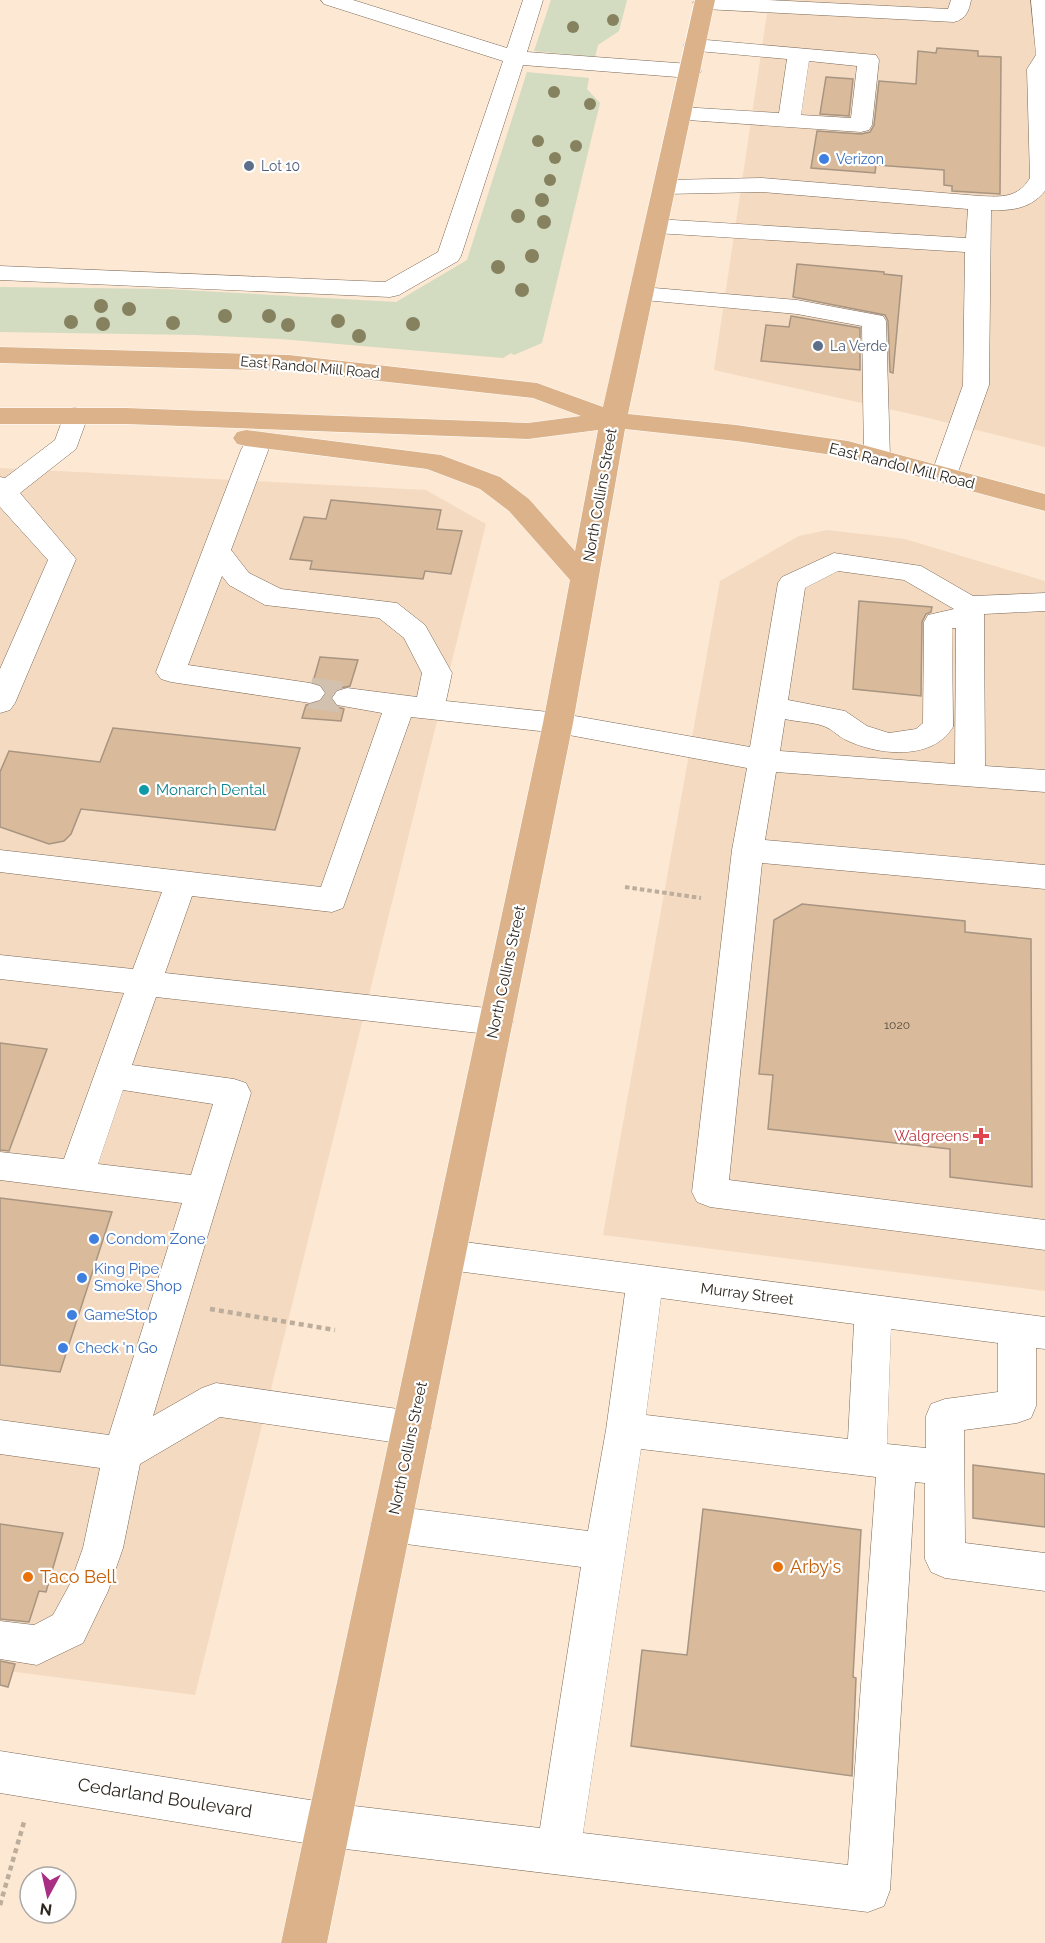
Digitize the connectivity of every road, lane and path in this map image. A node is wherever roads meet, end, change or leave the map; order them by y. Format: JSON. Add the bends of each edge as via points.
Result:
{"nodes":[{"id":1,"x":331,"y":0,"type":"edge"},
{"id":2,"x":532,"y":0,"type":"edge"},
{"id":3,"x":1041,"y":0,"type":"edge"},
{"id":4,"x":705,"y":1,"type":"edge"},
{"id":5,"x":805,"y":5,"type":"edge"},
{"id":6,"x":957,"y":8,"type":"edge"},
{"id":7,"x":695,"y":45,"type":"junction"},
{"id":8,"x":799,"y":54,"type":"junction"},
{"id":9,"x":1045,"y":56,"type":"edge"},
{"id":10,"x":514,"y":58,"type":"junction"},
{"id":11,"x":690,"y":71,"type":"junction"},
{"id":12,"x":681,"y":114,"type":"junction"},
{"id":13,"x":789,"y":120,"type":"junction"},
{"id":14,"x":665,"y":187,"type":"junction"},
{"id":15,"x":981,"y":203,"type":"junction"},
{"id":16,"x":656,"y":226,"type":"junction"},
{"id":17,"x":977,"y":246,"type":"junction"},
{"id":18,"x":0,"y":273,"type":"edge"},
{"id":19,"x":642,"y":294,"type":"junction"},
{"id":20,"x":0,"y":355,"type":"edge"},
{"id":21,"x":0,"y":416,"type":"edge"},
{"id":22,"x":75,"y":416,"type":"junction"},
{"id":23,"x":126,"y":416,"type":"junction"},
{"id":24,"x":614,"y":420,"type":"junction"},
{"id":25,"x":259,"y":440,"type":"junction"},
{"id":26,"x":877,"y":458,"type":"junction"},
{"id":27,"x":944,"y":476,"type":"junction"},
{"id":28,"x":1,"y":492,"type":"edge"},
{"id":29,"x":1045,"y":503,"type":"edge"},
{"id":30,"x":217,"y":551,"type":"junction"},
{"id":31,"x":585,"y":580,"type":"junction"},
{"id":32,"x":1045,"y":602,"type":"edge"},
{"id":33,"x":969,"y":610,"type":"junction"},
{"id":34,"x":310,"y":693,"type":"tunnel mouth"},
{"id":35,"x":347,"y":698,"type":"tunnel mouth"},
{"id":36,"x":0,"y":703,"type":"edge"},
{"id":37,"x":415,"y":707,"type":"junction"},
{"id":38,"x":772,"y":707,"type":"junction"},
{"id":39,"x":558,"y":723,"type":"junction"},
{"id":40,"x":763,"y":760,"type":"junction"},
{"id":41,"x":970,"y":775,"type":"junction"},
{"id":42,"x":1045,"y":781,"type":"edge"},
{"id":43,"x":748,"y":850,"type":"junction"},
{"id":44,"x":0,"y":861,"type":"edge"},
{"id":45,"x":1045,"y":877,"type":"edge"},
{"id":46,"x":181,"y":883,"type":"junction"},
{"id":47,"x":625,"y":886,"type":"dead end"},
{"id":48,"x":742,"y":904,"type":"junction"},
{"id":49,"x":0,"y":967,"type":"edge"},
{"id":50,"x":145,"y":983,"type":"junction"},
{"id":51,"x":496,"y":1022,"type":"junction"},
{"id":52,"x":111,"y":1076,"type":"junction"},
{"id":53,"x":0,"y":1166,"type":"edge"},
{"id":54,"x":76,"y":1176,"type":"junction"},
{"id":55,"x":203,"y":1191,"type":"junction"},
{"id":56,"x":1045,"y":1235,"type":"edge"},
{"id":57,"x":449,"y":1255,"type":"junction"},
{"id":58,"x":645,"y":1281,"type":"junction"},
{"id":59,"x":168,"y":1303,"type":"junction"},
{"id":60,"x":873,"y":1310,"type":"junction"},
{"id":61,"x":335,"y":1330,"type":"dead end"},
{"id":62,"x":1031,"y":1331,"type":"edge"},
{"id":63,"x":1031,"y":1408,"type":"edge"},
{"id":64,"x":412,"y":1428,"type":"junction"},
{"id":65,"x":625,"y":1430,"type":"junction"},
{"id":66,"x":0,"y":1437,"type":"edge"},
{"id":67,"x":123,"y":1454,"type":"junction"},
{"id":68,"x":882,"y":1461,"type":"junction"},
{"id":69,"x":945,"y":1468,"type":"junction"},
{"id":70,"x":392,"y":1524,"type":"junction"},
{"id":71,"x":604,"y":1552,"type":"junction"},
{"id":72,"x":1045,"y":1572,"type":"edge"},
{"id":73,"x":0,"y":1640,"type":"edge"},
{"id":74,"x":19,"y":1775,"type":"edge"},
{"id":75,"x":329,"y":1825,"type":"junction"},
{"id":76,"x":558,"y":1852,"type":"junction"},
{"id":77,"x":0,"y":1905,"type":"edge"},
{"id":78,"x":304,"y":1943,"type":"edge"}],
"edges":[{"from":1,"to":10,"type":"street"},
{"from":2,"to":10,"type":"street"},
{"from":3,"to":9,"type":"street"},
{"from":4,"to":5,"type":"street"},
{"from":4,"to":7,"type":"main road","name":"North Collins Street"},
{"from":5,"to":6,"type":"street"},
{"from":7,"to":8,"type":"street"},
{"from":7,"to":11,"type":"main road","name":"North Collins Street"},
{"from":8,"to":13,"type":"street"},
{"from":8,"to":13,"type":"street","via":[[868,60],[861,125]]},
{"from":9,"to":15,"type":"street","via":[[1038,69],[1042,178],[1033,194],[1013,204]]},
{"from":10,"to":11,"type":"street"},
{"from":10,"to":18,"type":"street","via":[[448,256],[390,290]]},
{"from":11,"to":12,"type":"main road","name":"North Collins Street"},
{"from":12,"to":13,"type":"street"},
{"from":12,"to":14,"type":"main road","name":"North Collins Street"},
{"from":14,"to":15,"type":"street","via":[[762,185]]},
{"from":14,"to":16,"type":"main road","name":"North Collins Street"},
{"from":15,"to":17,"type":"street"},
{"from":16,"to":17,"type":"street"},
{"from":16,"to":19,"type":"main road","name":"North Collins Street"},
{"from":17,"to":27,"type":"street","via":[[976,385]]},
{"from":19,"to":24,"type":"main road","name":"North Collins Street"},
{"from":19,"to":26,"type":"street","via":[[797,307],[874,321]]},
{"from":20,"to":24,"type":"main road","name":"East Randol Mill Road","via":[[289,363],[537,391]]},
{"from":21,"to":22,"type":"main road","name":"East Randol Mill Road"},
{"from":22,"to":23,"type":"main road","name":"East Randol Mill Road"},
{"from":22,"to":28,"type":"street","via":[[67,443]]},
{"from":23,"to":24,"type":"main road","name":"East Randol Mill Road","via":[[528,431]]},
{"from":23,"to":25,"type":"main road","via":[[197,432]]},
{"from":24,"to":26,"type":"main road","name":"East Randol Mill Road","via":[[848,449]]},
{"from":24,"to":31,"type":"main road","name":"North Collins Street"},
{"from":25,"to":30,"type":"street"},
{"from":25,"to":31,"type":"main road","via":[[432,461],[490,483],[519,505]]},
{"from":26,"to":27,"type":"main road","name":"East Randol Mill Road"},
{"from":27,"to":29,"type":"main road","name":"East Randol Mill Road"},
{"from":28,"to":36,"type":"street","via":[[62,559]]},
{"from":30,"to":34,"type":"street","via":[[171,672]]},
{"from":30,"to":37,"type":"street","via":[[239,579],[275,598],[387,610],[415,632],[437,673]]},
{"from":31,"to":39,"type":"main road","name":"North Collins Street"},
{"from":32,"to":33,"type":"street"},
{"from":33,"to":38,"type":"street","via":[[938,622],[938,727],[924,738],[889,743],[856,733],[834,718]]},
{"from":33,"to":38,"type":"street","via":[[911,572],[834,562],[792,583]]},
{"from":33,"to":41,"type":"street"},
{"from":35,"to":37,"type":"street"},
{"from":37,"to":39,"type":"street"},
{"from":37,"to":46,"type":"street","via":[[332,900]]},
{"from":38,"to":40,"type":"street"},
{"from":39,"to":40,"type":"street"},
{"from":39,"to":51,"type":"main road","name":"North Collins Street"},
{"from":40,"to":41,"type":"street"},
{"from":40,"to":43,"type":"street"},
{"from":41,"to":42,"type":"street"},
{"from":43,"to":45,"type":"street"},
{"from":43,"to":48,"type":"street"},
{"from":44,"to":46,"type":"street"},
{"from":46,"to":50,"type":"street"},
{"from":47,"to":48,"type":"path"},
{"from":48,"to":56,"type":"street","via":[[710,1192]]},
{"from":49,"to":50,"type":"street"},
{"from":50,"to":51,"type":"street"},
{"from":50,"to":52,"type":"street"},
{"from":51,"to":57,"type":"main road","name":"North Collins Street"},
{"from":52,"to":54,"type":"street"},
{"from":52,"to":55,"type":"street","via":[[234,1093]]},
{"from":53,"to":54,"type":"street"},
{"from":54,"to":55,"type":"street"},
{"from":55,"to":59,"type":"street"},
{"from":57,"to":58,"type":"street","name":"Murray Street"},
{"from":57,"to":64,"type":"main road","name":"North Collins Street"},
{"from":58,"to":60,"type":"street","name":"Murray Street"},
{"from":58,"to":65,"type":"street"},
{"from":59,"to":61,"type":"path"},
{"from":59,"to":67,"type":"street"},
{"from":60,"to":62,"type":"street","name":"Murray Street"},
{"from":60,"to":68,"type":"street"},
{"from":62,"to":63,"type":"street"},
{"from":63,"to":69,"type":"street","via":[[945,1416]]},
{"from":64,"to":67,"type":"street","via":[[216,1400]]},
{"from":64,"to":70,"type":"main road","name":"North Collins Street"},
{"from":65,"to":68,"type":"street"},
{"from":65,"to":71,"type":"street"},
{"from":66,"to":67,"type":"street"},
{"from":67,"to":73,"type":"street","via":[[103,1548],[88,1591],[68,1629],[37,1645]]},
{"from":68,"to":69,"type":"street"},
{"from":68,"to":76,"type":"street","name":"Cedarland Boulevard","via":[[868,1890]]},
{"from":69,"to":72,"type":"street","via":[[945,1559]]},
{"from":70,"to":71,"type":"street"},
{"from":70,"to":75,"type":"main road","name":"North Collins Street"},
{"from":71,"to":76,"type":"street"},
{"from":74,"to":75,"type":"street","name":"Cedarland Boulevard"},
{"from":74,"to":77,"type":"path"},
{"from":75,"to":76,"type":"street","name":"Cedarland Boulevard"},
{"from":75,"to":78,"type":"main road","name":"North Collins Street"}]}
